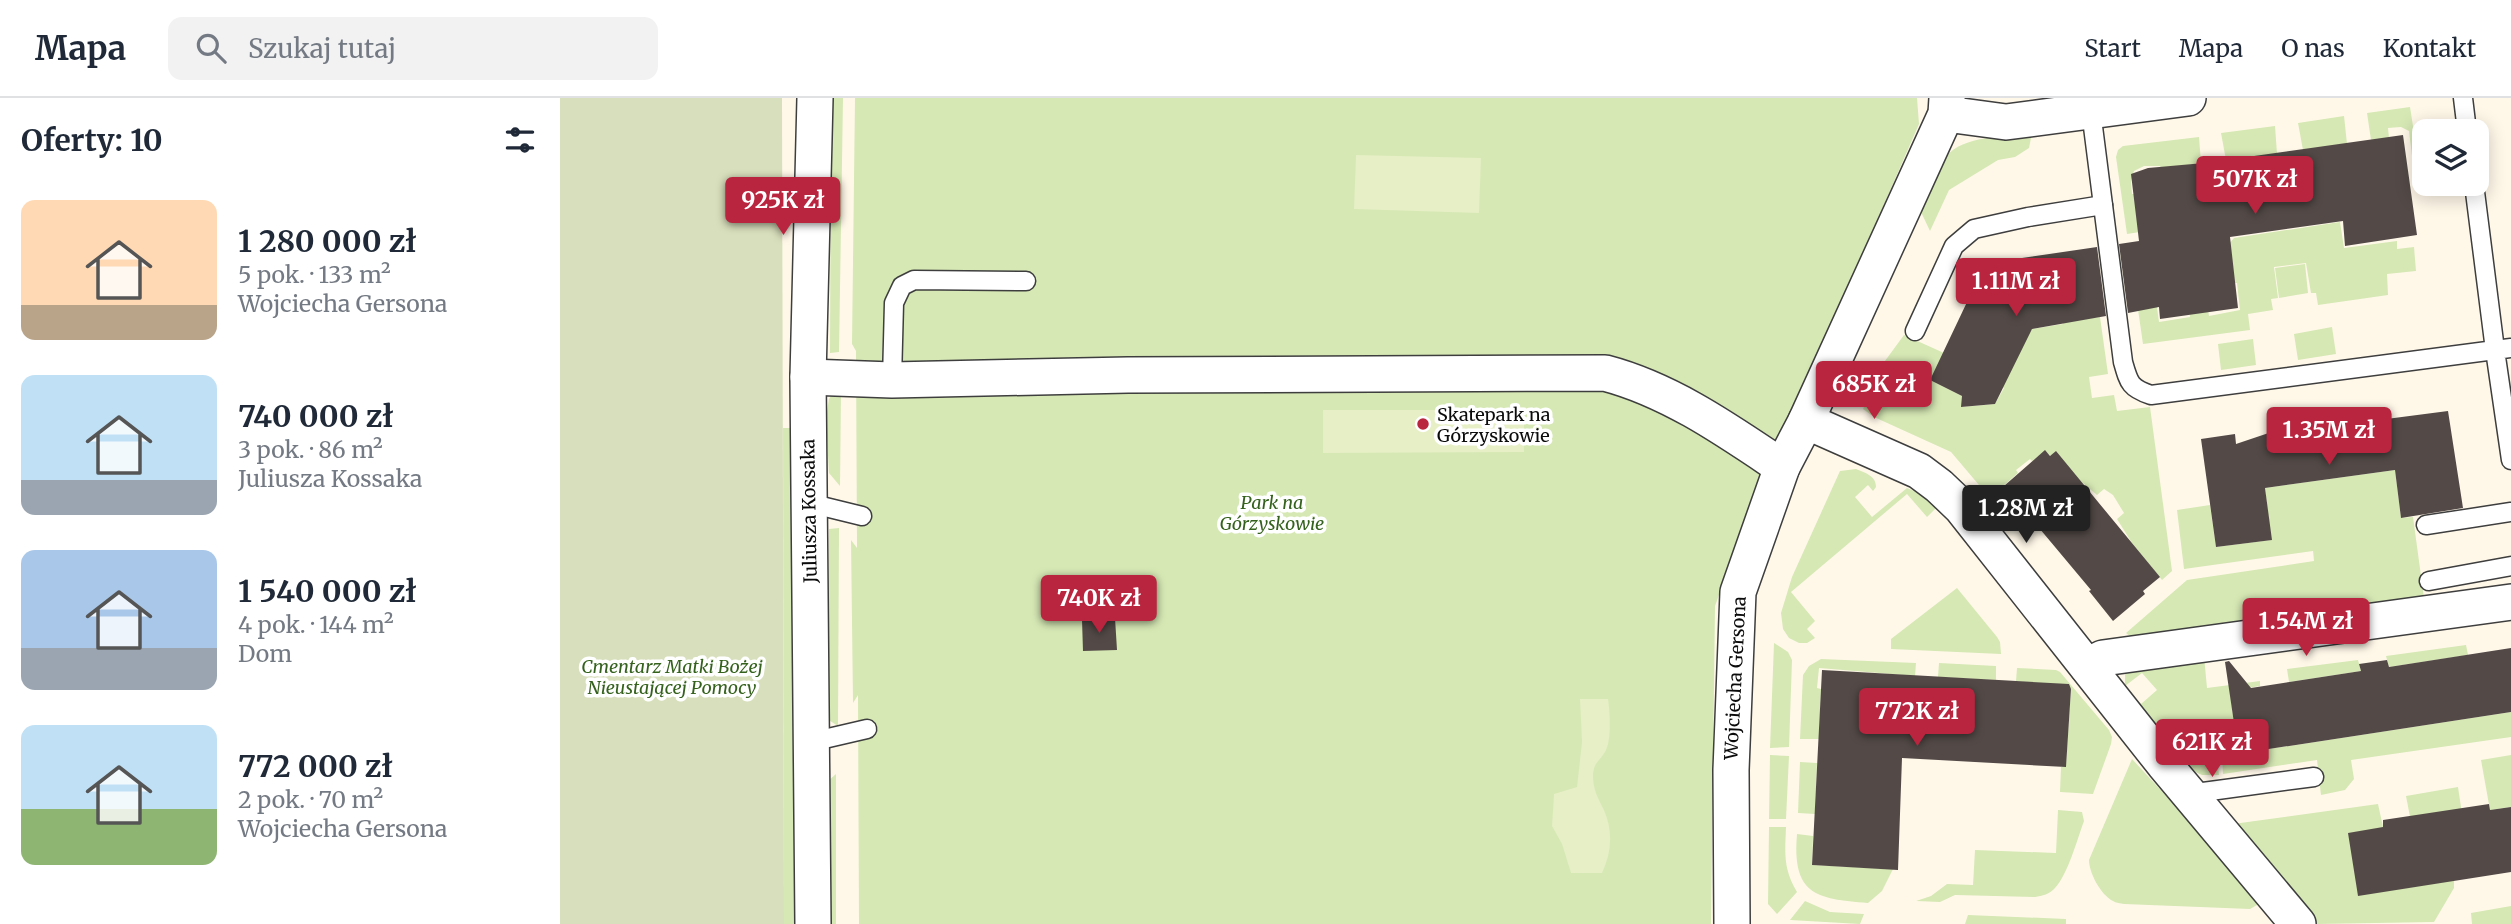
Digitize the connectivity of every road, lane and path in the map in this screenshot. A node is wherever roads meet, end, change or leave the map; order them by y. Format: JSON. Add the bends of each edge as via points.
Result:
{"nodes":[{"id":1,"x":815,"y":98,"type":"edge"},
{"id":2,"x":2188,"y":98,"type":"edge"},
{"id":3,"x":2463,"y":98,"type":"edge"},
{"id":4,"x":1946,"y":106,"type":"edge"},
{"id":5,"x":2091,"y":111,"type":"junction"},
{"id":6,"x":2466,"y":119,"type":"edge"},
{"id":7,"x":2476,"y":196,"type":"edge"},
{"id":8,"x":2103,"y":205,"type":"junction"},
{"id":9,"x":1026,"y":281,"type":"dead end"},
{"id":10,"x":1915,"y":331,"type":"dead end"},
{"id":11,"x":2503,"y":349,"type":"edge"},
{"id":12,"x":807,"y":377,"type":"junction"},
{"id":13,"x":892,"y":380,"type":"junction"},
{"id":14,"x":1806,"y":421,"type":"junction"},
{"id":15,"x":2511,"y":460,"type":"edge"},
{"id":16,"x":1782,"y":467,"type":"junction"},
{"id":17,"x":809,"y":503,"type":"junction"},
{"id":18,"x":2511,"y":512,"type":"edge"},
{"id":19,"x":862,"y":516,"type":"dead end"},
{"id":20,"x":2426,"y":525,"type":"dead end"},
{"id":21,"x":2511,"y":566,"type":"edge"},
{"id":22,"x":2429,"y":580,"type":"dead end"},
{"id":23,"x":2511,"y":602,"type":"edge"},
{"id":24,"x":2087,"y":666,"type":"junction"},
{"id":25,"x":867,"y":729,"type":"dead end"},
{"id":26,"x":811,"y":741,"type":"junction"},
{"id":27,"x":2314,"y":777,"type":"dead end"},
{"id":28,"x":2188,"y":793,"type":"junction"},
{"id":29,"x":813,"y":924,"type":"edge"},
{"id":30,"x":1732,"y":924,"type":"edge"},
{"id":31,"x":2298,"y":924,"type":"edge"}],
"edges":[{"from":1,"to":12,"type":"street","name":"Juliusza Kossaka"},
{"from":2,"to":5,"type":"street"},
{"from":3,"to":6,"type":"lane"},
{"from":4,"to":5,"type":"street","via":[[2006,122]]},
{"from":4,"to":14,"type":"street","name":"Wojciecha Gersona"},
{"from":5,"to":8,"type":"lane"},
{"from":7,"to":11,"type":"lane"},
{"from":8,"to":10,"type":"lane","via":[[1973,229],[1954,246]]},
{"from":8,"to":11,"type":"lane","via":[[2123,362],[2130,384],[2137,390],[2168,394]]},
{"from":9,"to":13,"type":"lane","via":[[914,280],[902,286],[894,303]]},
{"from":11,"to":15,"type":"lane"},
{"from":12,"to":13,"type":"street"},
{"from":12,"to":17,"type":"street","name":"Juliusza Kossaka"},
{"from":13,"to":16,"type":"street","via":[[1605,373],[1689,407]]},
{"from":14,"to":16,"type":"street","name":"Wojciecha Gersona"},
{"from":14,"to":24,"type":"street","via":[[1919,471],[1939,486],[1961,507]]},
{"from":16,"to":30,"type":"street","name":"Wojciecha Gersona","via":[[1738,592],[1731,769]]},
{"from":17,"to":19,"type":"lane"},
{"from":17,"to":26,"type":"street","name":"Juliusza Kossaka"},
{"from":18,"to":20,"type":"lane"},
{"from":21,"to":22,"type":"lane"},
{"from":23,"to":24,"type":"street","via":[[2103,658]]},
{"from":24,"to":28,"type":"street"},
{"from":25,"to":26,"type":"lane"},
{"from":26,"to":29,"type":"street","name":"Juliusza Kossaka"},
{"from":27,"to":28,"type":"lane"},
{"from":28,"to":31,"type":"street"}]}
